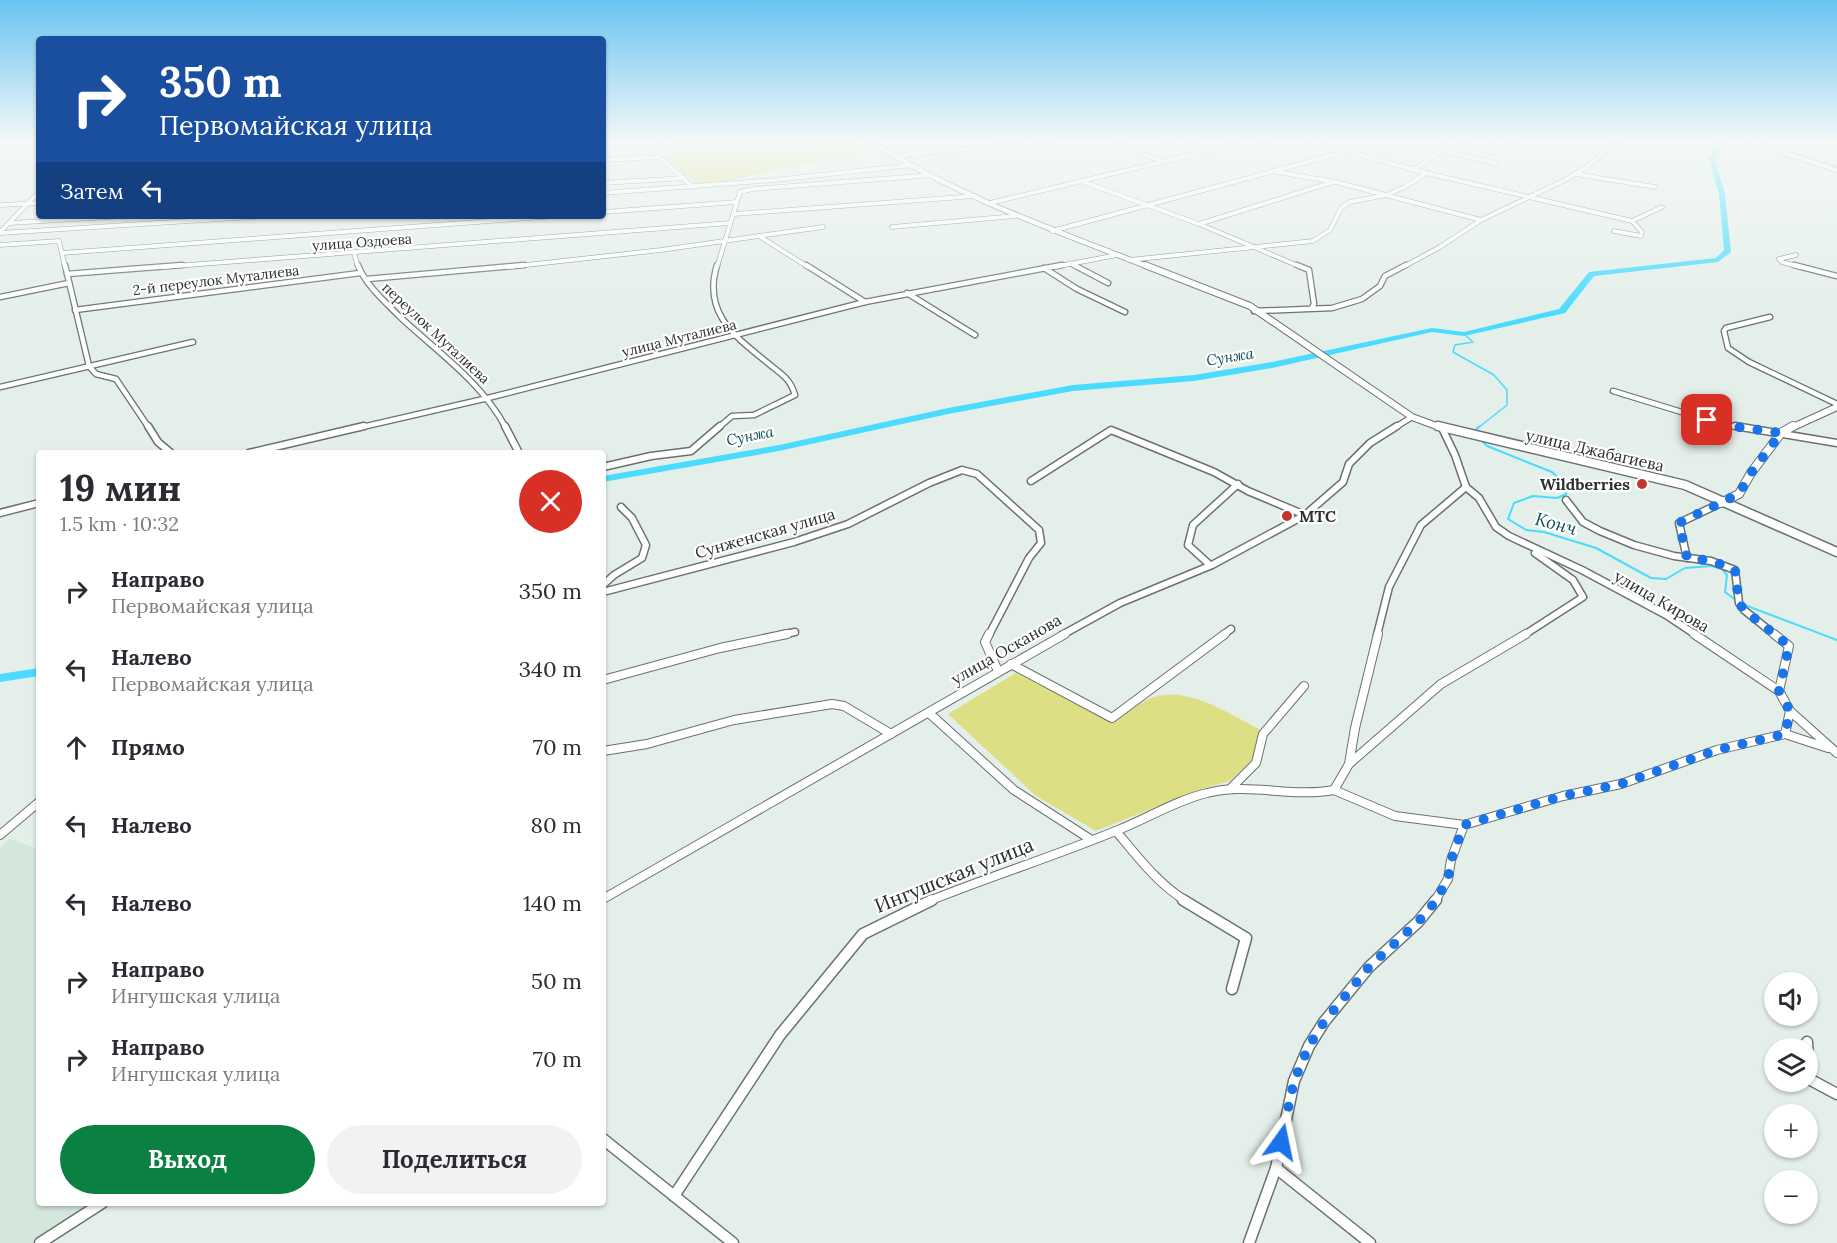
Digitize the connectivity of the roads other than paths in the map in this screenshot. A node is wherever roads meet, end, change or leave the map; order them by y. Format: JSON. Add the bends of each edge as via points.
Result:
{"nodes":[{"id":1,"x":33,"y":198,"type":"edge"},
{"id":2,"x":738,"y":198,"type":"edge"},
{"id":3,"x":948,"y":198,"type":"edge"},
{"id":4,"x":979,"y":198,"type":"edge"},
{"id":5,"x":1014,"y":198,"type":"edge"},
{"id":6,"x":1128,"y":198,"type":"edge"},
{"id":7,"x":1173,"y":198,"type":"edge"},
{"id":8,"x":1284,"y":198,"type":"edge"},
{"id":9,"x":1371,"y":198,"type":"edge"},
{"id":10,"x":1397,"y":198,"type":"edge"},
{"id":11,"x":1528,"y":198,"type":"joint"},
{"id":12,"x":737,"y":202,"type":"junction"},
{"id":13,"x":36,"y":203,"type":"edge"},
{"id":14,"x":28,"y":204,"type":"junction"},
{"id":15,"x":990,"y":204,"type":"junction"},
{"id":16,"x":0,"y":205,"type":"edge"},
{"id":17,"x":1147,"y":205,"type":"junction"},
{"id":18,"x":1662,"y":207,"type":"dead end"},
{"id":19,"x":606,"y":212,"type":"edge"},
{"id":20,"x":734,"y":214,"type":"junction"},
{"id":21,"x":1016,"y":216,"type":"junction"},
{"id":22,"x":75,"y":219,"type":"edge"},
{"id":23,"x":220,"y":219,"type":"edge"},
{"id":24,"x":516,"y":219,"type":"edge"},
{"id":25,"x":1481,"y":220,"type":"junction"},
{"id":26,"x":1632,"y":222,"type":"junction"},
{"id":27,"x":10,"y":223,"type":"junction"},
{"id":28,"x":730,"y":223,"type":"junction"},
{"id":29,"x":1199,"y":224,"type":"junction"},
{"id":30,"x":823,"y":227,"type":"dead end"},
{"id":31,"x":892,"y":227,"type":"dead end"},
{"id":32,"x":1052,"y":231,"type":"junction"},
{"id":33,"x":1614,"y":231,"type":"dead end"},
{"id":34,"x":0,"y":233,"type":"edge"},
{"id":35,"x":759,"y":236,"type":"junction"},
{"id":36,"x":725,"y":241,"type":"junction"},
{"id":37,"x":0,"y":245,"type":"edge"},
{"id":38,"x":1257,"y":248,"type":"junction"},
{"id":39,"x":62,"y":253,"type":"junction"},
{"id":40,"x":354,"y":253,"type":"junction"},
{"id":41,"x":1117,"y":255,"type":"junction"},
{"id":42,"x":1796,"y":255,"type":"dead end"},
{"id":43,"x":1129,"y":260,"type":"junction"},
{"id":44,"x":1070,"y":263,"type":"junction"},
{"id":45,"x":1044,"y":268,"type":"junction"},
{"id":46,"x":360,"y":273,"type":"junction"},
{"id":47,"x":67,"y":274,"type":"junction"},
{"id":48,"x":1837,"y":276,"type":"edge"},
{"id":49,"x":367,"y":279,"type":"junction"},
{"id":50,"x":69,"y":283,"type":"junction"},
{"id":51,"x":1108,"y":283,"type":"dead end"},
{"id":52,"x":907,"y":293,"type":"junction"},
{"id":53,"x":0,"y":297,"type":"edge"},
{"id":54,"x":865,"y":302,"type":"junction"},
{"id":55,"x":1312,"y":308,"type":"junction"},
{"id":56,"x":75,"y":310,"type":"junction"},
{"id":57,"x":1254,"y":311,"type":"junction"},
{"id":58,"x":1125,"y":312,"type":"dead end"},
{"id":59,"x":1770,"y":316,"type":"dead end"},
{"id":60,"x":975,"y":335,"type":"dead end"},
{"id":61,"x":736,"y":336,"type":"junction"},
{"id":62,"x":193,"y":342,"type":"dead end"},
{"id":63,"x":89,"y":366,"type":"junction"},
{"id":64,"x":0,"y":387,"type":"edge"},
{"id":65,"x":1613,"y":391,"type":"dead end"},
{"id":66,"x":488,"y":398,"type":"junction"},
{"id":67,"x":1837,"y":405,"type":"edge"},
{"id":68,"x":1412,"y":417,"type":"junction"},
{"id":69,"x":1442,"y":428,"type":"junction"},
{"id":70,"x":1781,"y":433,"type":"junction"},
{"id":71,"x":1837,"y":443,"type":"edge"},
{"id":72,"x":167,"y":450,"type":"edge"},
{"id":73,"x":263,"y":450,"type":"edge"},
{"id":74,"x":517,"y":450,"type":"edge"},
{"id":75,"x":606,"y":466,"type":"edge"},
{"id":76,"x":1031,"y":481,"type":"dead end"},
{"id":77,"x":1238,"y":484,"type":"junction"},
{"id":78,"x":1466,"y":487,"type":"junction"},
{"id":79,"x":1566,"y":500,"type":"dead end"},
{"id":80,"x":1721,"y":503,"type":"junction"},
{"id":81,"x":36,"y":504,"type":"edge"},
{"id":82,"x":621,"y":507,"type":"dead end"},
{"id":83,"x":0,"y":513,"type":"edge"},
{"id":84,"x":1305,"y":515,"type":"junction"},
{"id":85,"x":1509,"y":536,"type":"junction"},
{"id":86,"x":1837,"y":552,"type":"edge"},
{"id":87,"x":1687,"y":558,"type":"junction"},
{"id":88,"x":1210,"y":565,"type":"junction"},
{"id":89,"x":606,"y":582,"type":"edge"},
{"id":90,"x":606,"y":591,"type":"edge"},
{"id":91,"x":1231,"y":629,"type":"dead end"},
{"id":92,"x":795,"y":632,"type":"dead end"},
{"id":93,"x":1011,"y":664,"type":"junction"},
{"id":94,"x":998,"y":671,"type":"junction"},
{"id":95,"x":606,"y":679,"type":"edge"},
{"id":96,"x":1304,"y":686,"type":"dead end"},
{"id":97,"x":1779,"y":691,"type":"junction"},
{"id":98,"x":1790,"y":711,"type":"junction"},
{"id":99,"x":929,"y":713,"type":"junction"},
{"id":100,"x":891,"y":734,"type":"junction"},
{"id":101,"x":1785,"y":734,"type":"junction"},
{"id":102,"x":606,"y":751,"type":"edge"},
{"id":103,"x":1836,"y":751,"type":"edge"},
{"id":104,"x":1349,"y":764,"type":"junction"},
{"id":105,"x":1230,"y":789,"type":"junction"},
{"id":106,"x":1334,"y":790,"type":"junction"},
{"id":107,"x":36,"y":805,"type":"edge"},
{"id":108,"x":1464,"y":825,"type":"junction"},
{"id":109,"x":1116,"y":831,"type":"junction"},
{"id":110,"x":0,"y":835,"type":"edge"},
{"id":111,"x":1090,"y":839,"type":"junction"},
{"id":112,"x":606,"y":897,"type":"edge"},
{"id":113,"x":1232,"y":989,"type":"dead end"},
{"id":114,"x":1818,"y":1084,"type":"edge"},
{"id":115,"x":1837,"y":1094,"type":"edge"},
{"id":116,"x":606,"y":1140,"type":"edge"},
{"id":117,"x":1276,"y":1168,"type":"junction"},
{"id":118,"x":675,"y":1196,"type":"junction"},
{"id":119,"x":97,"y":1206,"type":"edge"},
{"id":120,"x":40,"y":1243,"type":"edge"},
{"id":121,"x":733,"y":1243,"type":"edge"},
{"id":122,"x":1250,"y":1243,"type":"edge"},
{"id":123,"x":1370,"y":1243,"type":"edge"}],
"edges":[{"from":1,"to":14,"type":"street"},
{"from":2,"to":12,"type":"street"},
{"from":3,"to":20,"type":"street"},
{"from":4,"to":15,"type":"main road","name":"улица Джабагиева"},
{"from":5,"to":15,"type":"street"},
{"from":6,"to":17,"type":"street"},
{"from":7,"to":17,"type":"street"},
{"from":8,"to":29,"type":"street"},
{"from":9,"to":38,"type":"street","via":[[1341,208],[1330,230],[1313,241]]},
{"from":10,"to":25,"type":"street"},
{"from":11,"to":25,"type":"street"},
{"from":11,"to":26,"type":"street"},
{"from":12,"to":19,"type":"street"},
{"from":12,"to":20,"type":"street"},
{"from":13,"to":14,"type":"street"},
{"from":14,"to":16,"type":"street"},
{"from":14,"to":27,"type":"street"},
{"from":15,"to":21,"type":"main road","name":"улица Джабагиева"},
{"from":17,"to":29,"type":"street"},
{"from":17,"to":32,"type":"street"},
{"from":18,"to":26,"type":"street"},
{"from":20,"to":28,"type":"street"},
{"from":21,"to":31,"type":"street"},
{"from":21,"to":32,"type":"main road","name":"улица Джабагиева"},
{"from":22,"to":27,"type":"street"},
{"from":23,"to":34,"type":"street"},
{"from":24,"to":39,"type":"street"},
{"from":25,"to":55,"type":"street","via":[[1385,276],[1380,286],[1362,299],[1332,308]]},
{"from":26,"to":33,"type":"street","via":[[1642,232],[1641,236]]},
{"from":27,"to":34,"type":"street"},
{"from":28,"to":36,"type":"street"},
{"from":28,"to":40,"type":"street","name":"улица Оздоева"},
{"from":29,"to":38,"type":"street"},
{"from":30,"to":35,"type":"street"},
{"from":32,"to":41,"type":"main road","name":"улица Джабагиева"},
{"from":35,"to":36,"type":"street"},
{"from":35,"to":54,"type":"street"},
{"from":36,"to":49,"type":"street","via":[[558,263]]},
{"from":36,"to":61,"type":"street","via":[[715,272],[714,303],[724,324]]},
{"from":37,"to":39,"type":"street","via":[[59,241]]},
{"from":38,"to":43,"type":"street"},
{"from":38,"to":55,"type":"street","via":[[1309,270]]},
{"from":39,"to":47,"type":"street"},
{"from":40,"to":46,"type":"street"},
{"from":40,"to":47,"type":"street","name":"улица Оздоева"},
{"from":41,"to":43,"type":"main road","name":"улица Джабагиева"},
{"from":41,"to":44,"type":"street","name":"улица Муталиева"},
{"from":42,"to":48,"type":"street","via":[[1779,259]]},
{"from":43,"to":57,"type":"main road","name":"улица Джабагиева","via":[[1250,306]]},
{"from":44,"to":45,"type":"street","name":"улица Муталиева"},
{"from":44,"to":51,"type":"street"},
{"from":45,"to":52,"type":"street","name":"улица Муталиева"},
{"from":45,"to":58,"type":"street"},
{"from":46,"to":49,"type":"street","name":"переулок Муталиева"},
{"from":46,"to":56,"type":"street","name":"2-й переулок Муталиева"},
{"from":47,"to":50,"type":"street"},
{"from":49,"to":66,"type":"street","name":"переулок Муталиева","via":[[373,291]]},
{"from":50,"to":53,"type":"street"},
{"from":50,"to":56,"type":"street"},
{"from":52,"to":54,"type":"street","name":"улица Муталиева"},
{"from":52,"to":60,"type":"street"},
{"from":54,"to":61,"type":"street","name":"улица Муталиева"},
{"from":55,"to":57,"type":"street"},
{"from":56,"to":63,"type":"street"},
{"from":57,"to":68,"type":"main road","name":"улица Джабагиева"},
{"from":59,"to":67,"type":"street","via":[[1726,328],[1728,348]]},
{"from":61,"to":66,"type":"street","name":"улица Муталиева"},
{"from":61,"to":75,"type":"street","via":[[791,382],[795,395],[754,415],[732,416],[691,451]]},
{"from":62,"to":63,"type":"street"},
{"from":63,"to":64,"type":"street"},
{"from":63,"to":72,"type":"street","via":[[96,374],[116,379]]},
{"from":65,"to":70,"type":"street","via":[[1724,425]]},
{"from":66,"to":73,"type":"street","name":"улица Муталиева"},
{"from":66,"to":74,"type":"street","name":"переулок Муталиева"},
{"from":67,"to":70,"type":"street"},
{"from":68,"to":69,"type":"main road","name":"улица Джабагиева"},
{"from":68,"to":84,"type":"street","name":"улица Осканова","via":[[1370,443],[1349,464],[1343,482]]},
{"from":69,"to":78,"type":"street"},
{"from":69,"to":80,"type":"main road","name":"улица Джабагиева","via":[[1684,485]]},
{"from":70,"to":71,"type":"street"},
{"from":70,"to":80,"type":"street","via":[[1739,494]]},
{"from":76,"to":77,"type":"street","via":[[1111,430]]},
{"from":77,"to":84,"type":"street"},
{"from":77,"to":88,"type":"street","via":[[1193,525],[1188,545]]},
{"from":78,"to":85,"type":"street","name":"улица Кирова","via":[[1479,498],[1496,527]]},
{"from":78,"to":104,"type":"street","via":[[1421,525],[1389,587]]},
{"from":79,"to":87,"type":"street","via":[[1583,522],[1600,531]]},
{"from":80,"to":86,"type":"main road","name":"улица Джабагиева"},
{"from":80,"to":87,"type":"street","via":[[1679,523]]},
{"from":81,"to":83,"type":"street"},
{"from":82,"to":89,"type":"street","via":[[633,518],[646,545],[642,558]]},
{"from":84,"to":88,"type":"street","name":"улица Осканова"},
{"from":85,"to":97,"type":"street","name":"улица Кирова","via":[[1666,615]]},
{"from":85,"to":104,"type":"street","via":[[1573,580],[1583,597],[1441,684]]},
{"from":87,"to":97,"type":"street","via":[[1712,561],[1735,570],[1739,603],[1789,646]]},
{"from":88,"to":93,"type":"street","name":"улица Осканова","via":[[1120,603]]},
{"from":90,"to":94,"type":"street","name":"Сунженская улица","via":[[848,524],[962,470],[976,474],[998,491],[1039,530],[1041,543],[1029,558],[985,642]]},
{"from":91,"to":93,"type":"street","via":[[1112,718]]},
{"from":92,"to":95,"type":"street"},
{"from":93,"to":94,"type":"street","name":"улица Осканова"},
{"from":94,"to":99,"type":"street","name":"улица Осканова"},
{"from":96,"to":105,"type":"street","via":[[1263,734],[1256,763]]},
{"from":97,"to":98,"type":"street","name":"улица Кирова"},
{"from":98,"to":101,"type":"street"},
{"from":98,"to":103,"type":"street","name":"улица Кирова"},
{"from":99,"to":100,"type":"street","name":"улица Осканова"},
{"from":99,"to":111,"type":"street","via":[[1014,790]]},
{"from":100,"to":102,"type":"street","via":[[844,706],[832,704],[734,720],[647,744]]},
{"from":100,"to":112,"type":"street","name":"улица Осканова"},
{"from":101,"to":103,"type":"street"},
{"from":101,"to":108,"type":"street","via":[[1717,750],[1621,784],[1563,796]]},
{"from":104,"to":106,"type":"street"},
{"from":105,"to":106,"type":"street","name":"Ингушская улица","via":[[1313,794]]},
{"from":105,"to":109,"type":"street","name":"Ингушская улица","via":[[1205,793]]},
{"from":106,"to":108,"type":"street","via":[[1395,816]]},
{"from":107,"to":110,"type":"street"},
{"from":108,"to":117,"type":"street","via":[[1448,879],[1435,902],[1369,967],[1309,1046],[1294,1081]]},
{"from":109,"to":111,"type":"street","name":"Ингушская улица"},
{"from":109,"to":113,"type":"street","via":[[1175,895],[1246,938]]},
{"from":111,"to":118,"type":"street","name":"Ингушская улица","via":[[908,910],[863,934],[780,1035]]},
{"from":114,"to":115,"type":"street"},
{"from":116,"to":118,"type":"street"},
{"from":117,"to":122,"type":"street"},
{"from":117,"to":123,"type":"street"},
{"from":118,"to":121,"type":"street"},
{"from":119,"to":120,"type":"street"}]}
